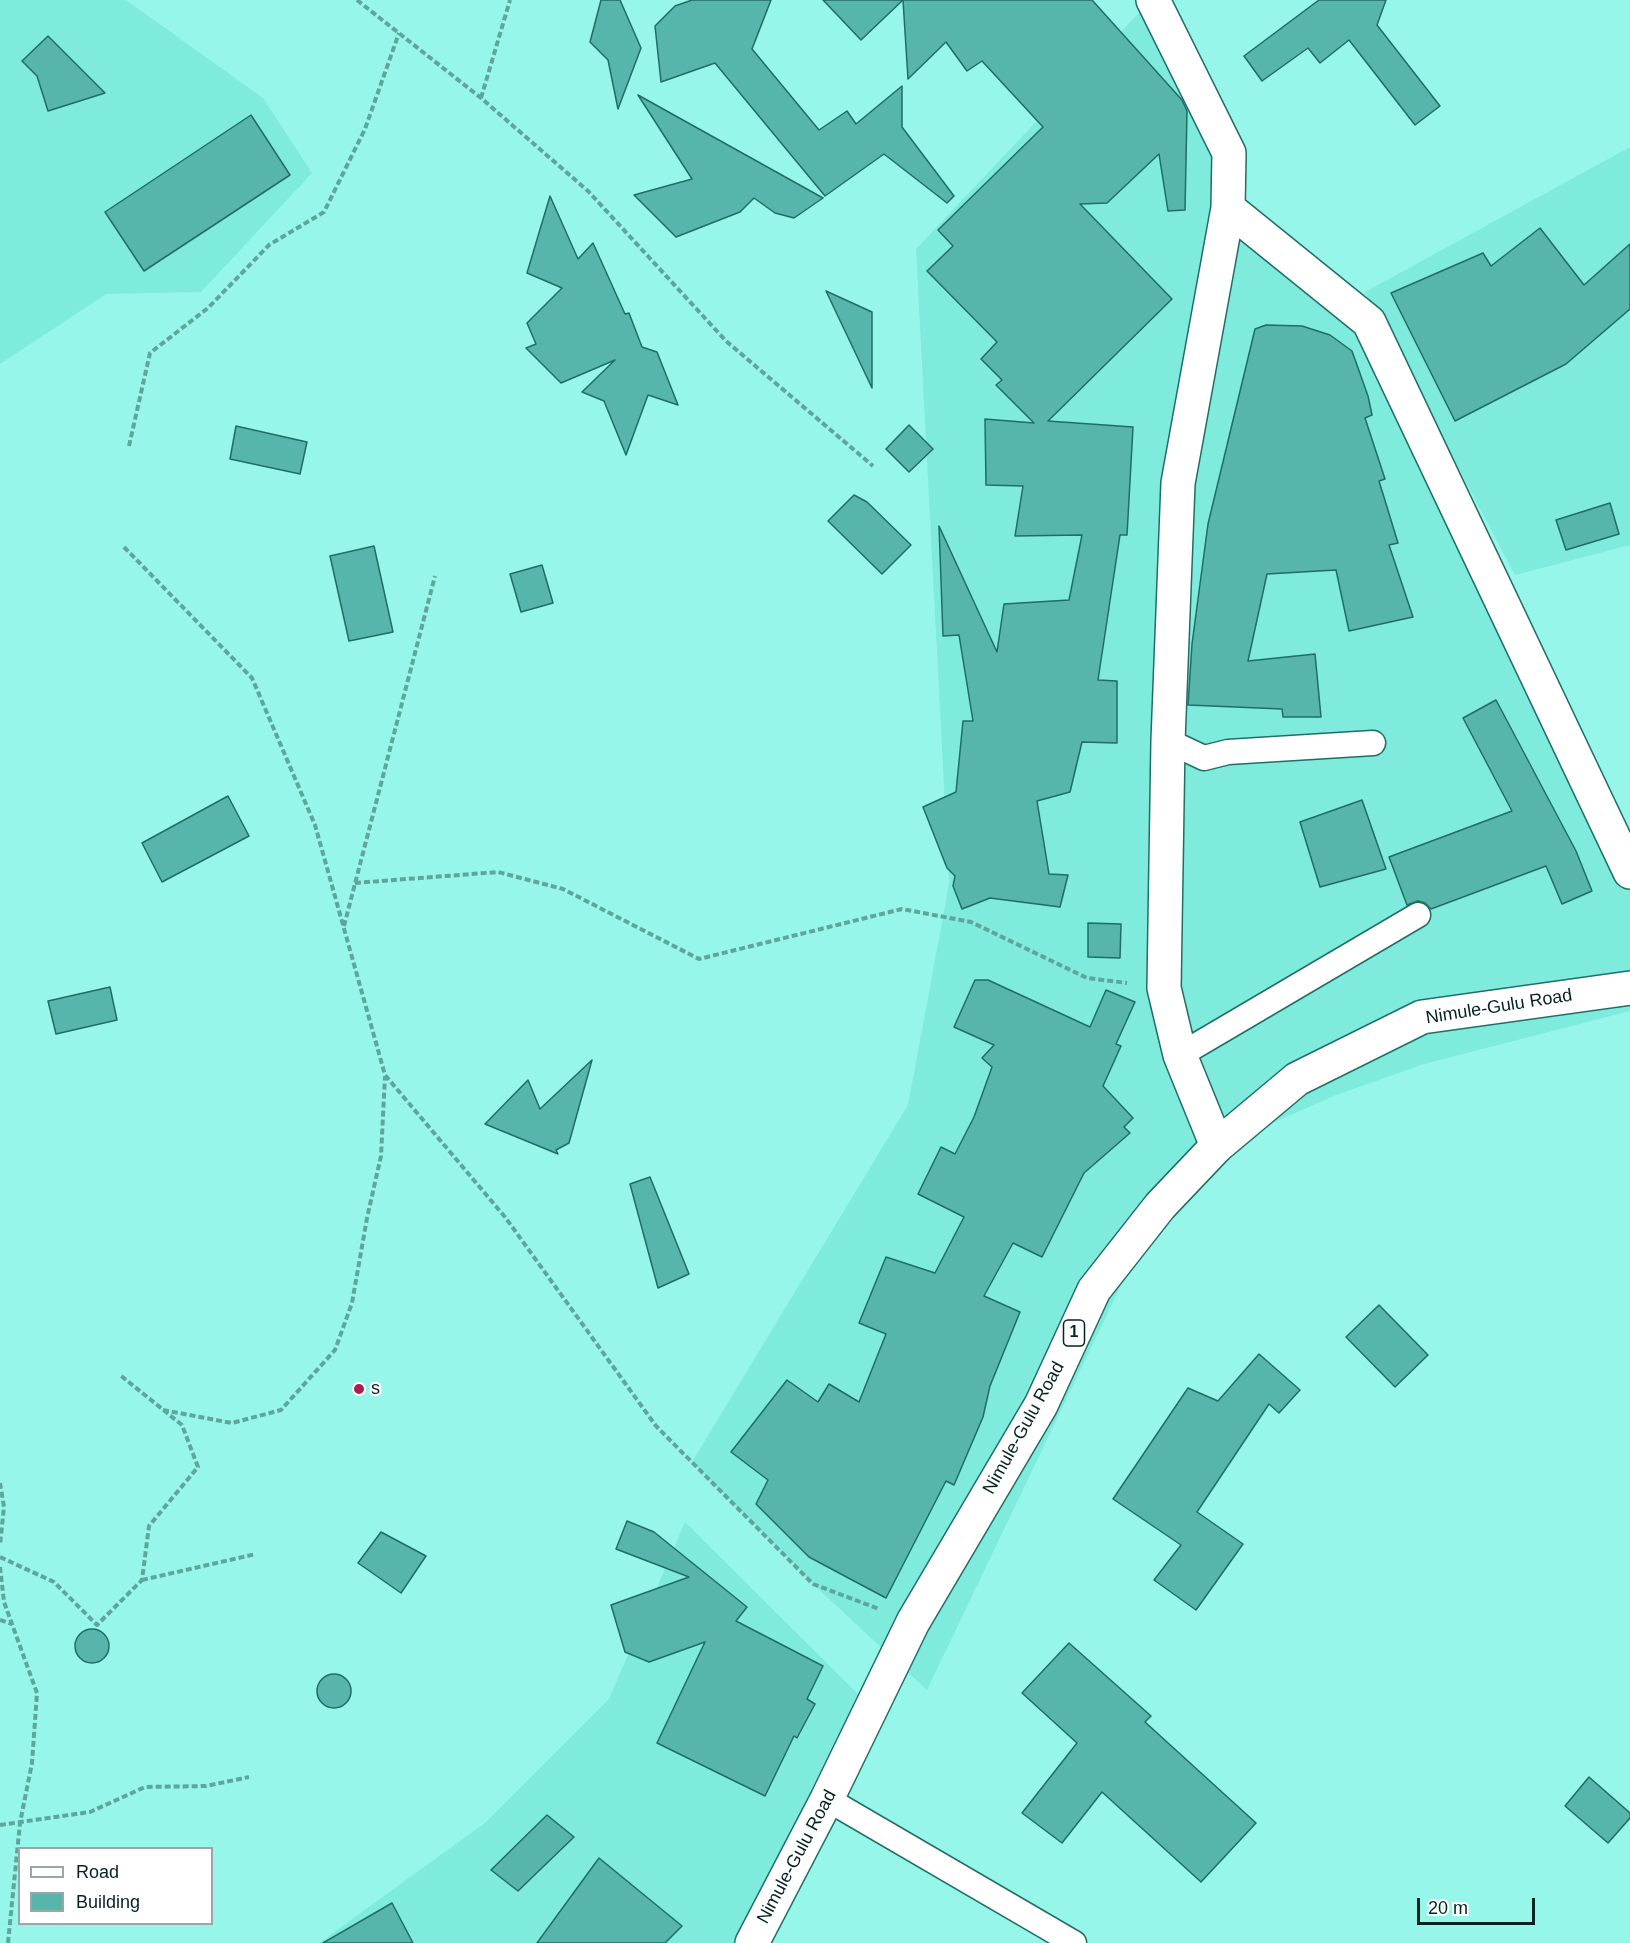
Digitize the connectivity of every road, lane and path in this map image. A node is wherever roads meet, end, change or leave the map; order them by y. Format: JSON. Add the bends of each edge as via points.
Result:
{"nodes":[{"id":1,"x":357,"y":0,"type":"edge"},
{"id":2,"x":510,"y":0,"type":"edge"},
{"id":3,"x":1153,"y":0,"type":"edge"},
{"id":4,"x":399,"y":33,"type":"junction"},
{"id":5,"x":481,"y":98,"type":"junction"},
{"id":6,"x":1228,"y":208,"type":"junction"},
{"id":7,"x":129,"y":446,"type":"dead end"},
{"id":8,"x":873,"y":466,"type":"dead end"},
{"id":9,"x":124,"y":547,"type":"dead end"},
{"id":10,"x":435,"y":576,"type":"dead end"},
{"id":11,"x":1168,"y":741,"type":"junction"},
{"id":12,"x":1373,"y":743,"type":"dead end"},
{"id":13,"x":1630,"y":872,"type":"edge"},
{"id":14,"x":355,"y":883,"type":"junction"},
{"id":15,"x":1418,"y":915,"type":"dead end"},
{"id":16,"x":343,"y":927,"type":"junction"},
{"id":17,"x":1164,"y":988,"type":"junction"},
{"id":18,"x":1630,"y":988,"type":"edge"},
{"id":19,"x":1180,"y":1055,"type":"junction"},
{"id":20,"x":385,"y":1075,"type":"junction"},
{"id":21,"x":1217,"y":1146,"type":"junction"},
{"id":22,"x":120,"y":1375,"type":"dead end"},
{"id":23,"x":163,"y":1410,"type":"junction"},
{"id":24,"x":0,"y":1483,"type":"edge"},
{"id":25,"x":0,"y":1545,"type":"edge"},
{"id":26,"x":256,"y":1554,"type":"dead end"},
{"id":27,"x":0,"y":1557,"type":"edge"},
{"id":28,"x":0,"y":1567,"type":"edge"},
{"id":29,"x":142,"y":1580,"type":"junction"},
{"id":30,"x":0,"y":1620,"type":"edge"},
{"id":31,"x":913,"y":1622,"type":"junction"},
{"id":32,"x":12,"y":1624,"type":"junction"},
{"id":33,"x":249,"y":1778,"type":"dead end"},
{"id":34,"x":827,"y":1799,"type":"junction"},
{"id":35,"x":20,"y":1823,"type":"junction"},
{"id":36,"x":0,"y":1825,"type":"edge"},
{"id":37,"x":8,"y":1943,"type":"edge"},
{"id":38,"x":752,"y":1943,"type":"edge"},
{"id":39,"x":1074,"y":1943,"type":"edge"}],
"edges":[{"from":1,"to":4,"type":"path"},
{"from":2,"to":5,"type":"path"},
{"from":3,"to":6,"type":"street","via":[[1229,153]]},
{"from":4,"to":5,"type":"path"},
{"from":4,"to":7,"type":"path","via":[[365,129],[324,212],[269,245],[208,308],[150,353]]},
{"from":5,"to":8,"type":"path","via":[[588,191],[726,340]]},
{"from":6,"to":11,"type":"street","via":[[1178,483]]},
{"from":6,"to":13,"type":"street","via":[[1369,322]]},
{"from":9,"to":16,"type":"path","via":[[252,678],[315,825]]},
{"from":10,"to":14,"type":"path"},
{"from":11,"to":12,"type":"lane","via":[[1204,758],[1228,752]]},
{"from":11,"to":17,"type":"street"},
{"from":14,"to":16,"type":"path"},
{"from":14,"to":17,"type":"path","via":[[498,872],[563,889],[699,959],[902,909],[971,922],[1087,978]]},
{"from":15,"to":19,"type":"lane"},
{"from":16,"to":20,"type":"path"},
{"from":17,"to":19,"type":"street"},
{"from":18,"to":21,"type":"street","name":"Nimule-Gulu Road","number":"1","via":[[1422,1017],[1297,1080]]},
{"from":19,"to":21,"type":"street"},
{"from":20,"to":23,"type":"path","via":[[381,1156],[352,1303],[335,1350],[281,1410],[232,1423]]},
{"from":20,"to":31,"type":"path","via":[[505,1217],[656,1426],[813,1584]]},
{"from":21,"to":31,"type":"street","name":"Nimule-Gulu Road","number":"1","via":[[1160,1206],[1094,1290],[1041,1406]]},
{"from":22,"to":23,"type":"path"},
{"from":23,"to":29,"type":"path","via":[[182,1425],[198,1467],[149,1526]]},
{"from":24,"to":25,"type":"path","via":[[4,1507]]},
{"from":26,"to":29,"type":"path"},
{"from":27,"to":29,"type":"path","via":[[54,1582],[97,1625]]},
{"from":28,"to":32,"type":"path","via":[[4,1602]]},
{"from":30,"to":32,"type":"path"},
{"from":31,"to":34,"type":"street","name":"Nimule-Gulu Road","number":"1"},
{"from":32,"to":35,"type":"path","via":[[37,1694],[32,1763]]},
{"from":33,"to":35,"type":"path","via":[[206,1786],[145,1787],[90,1812]]},
{"from":34,"to":38,"type":"street","name":"Nimule-Gulu Road","number":"1"},
{"from":34,"to":39,"type":"lane"},
{"from":35,"to":36,"type":"path"},
{"from":35,"to":37,"type":"path"}]}
